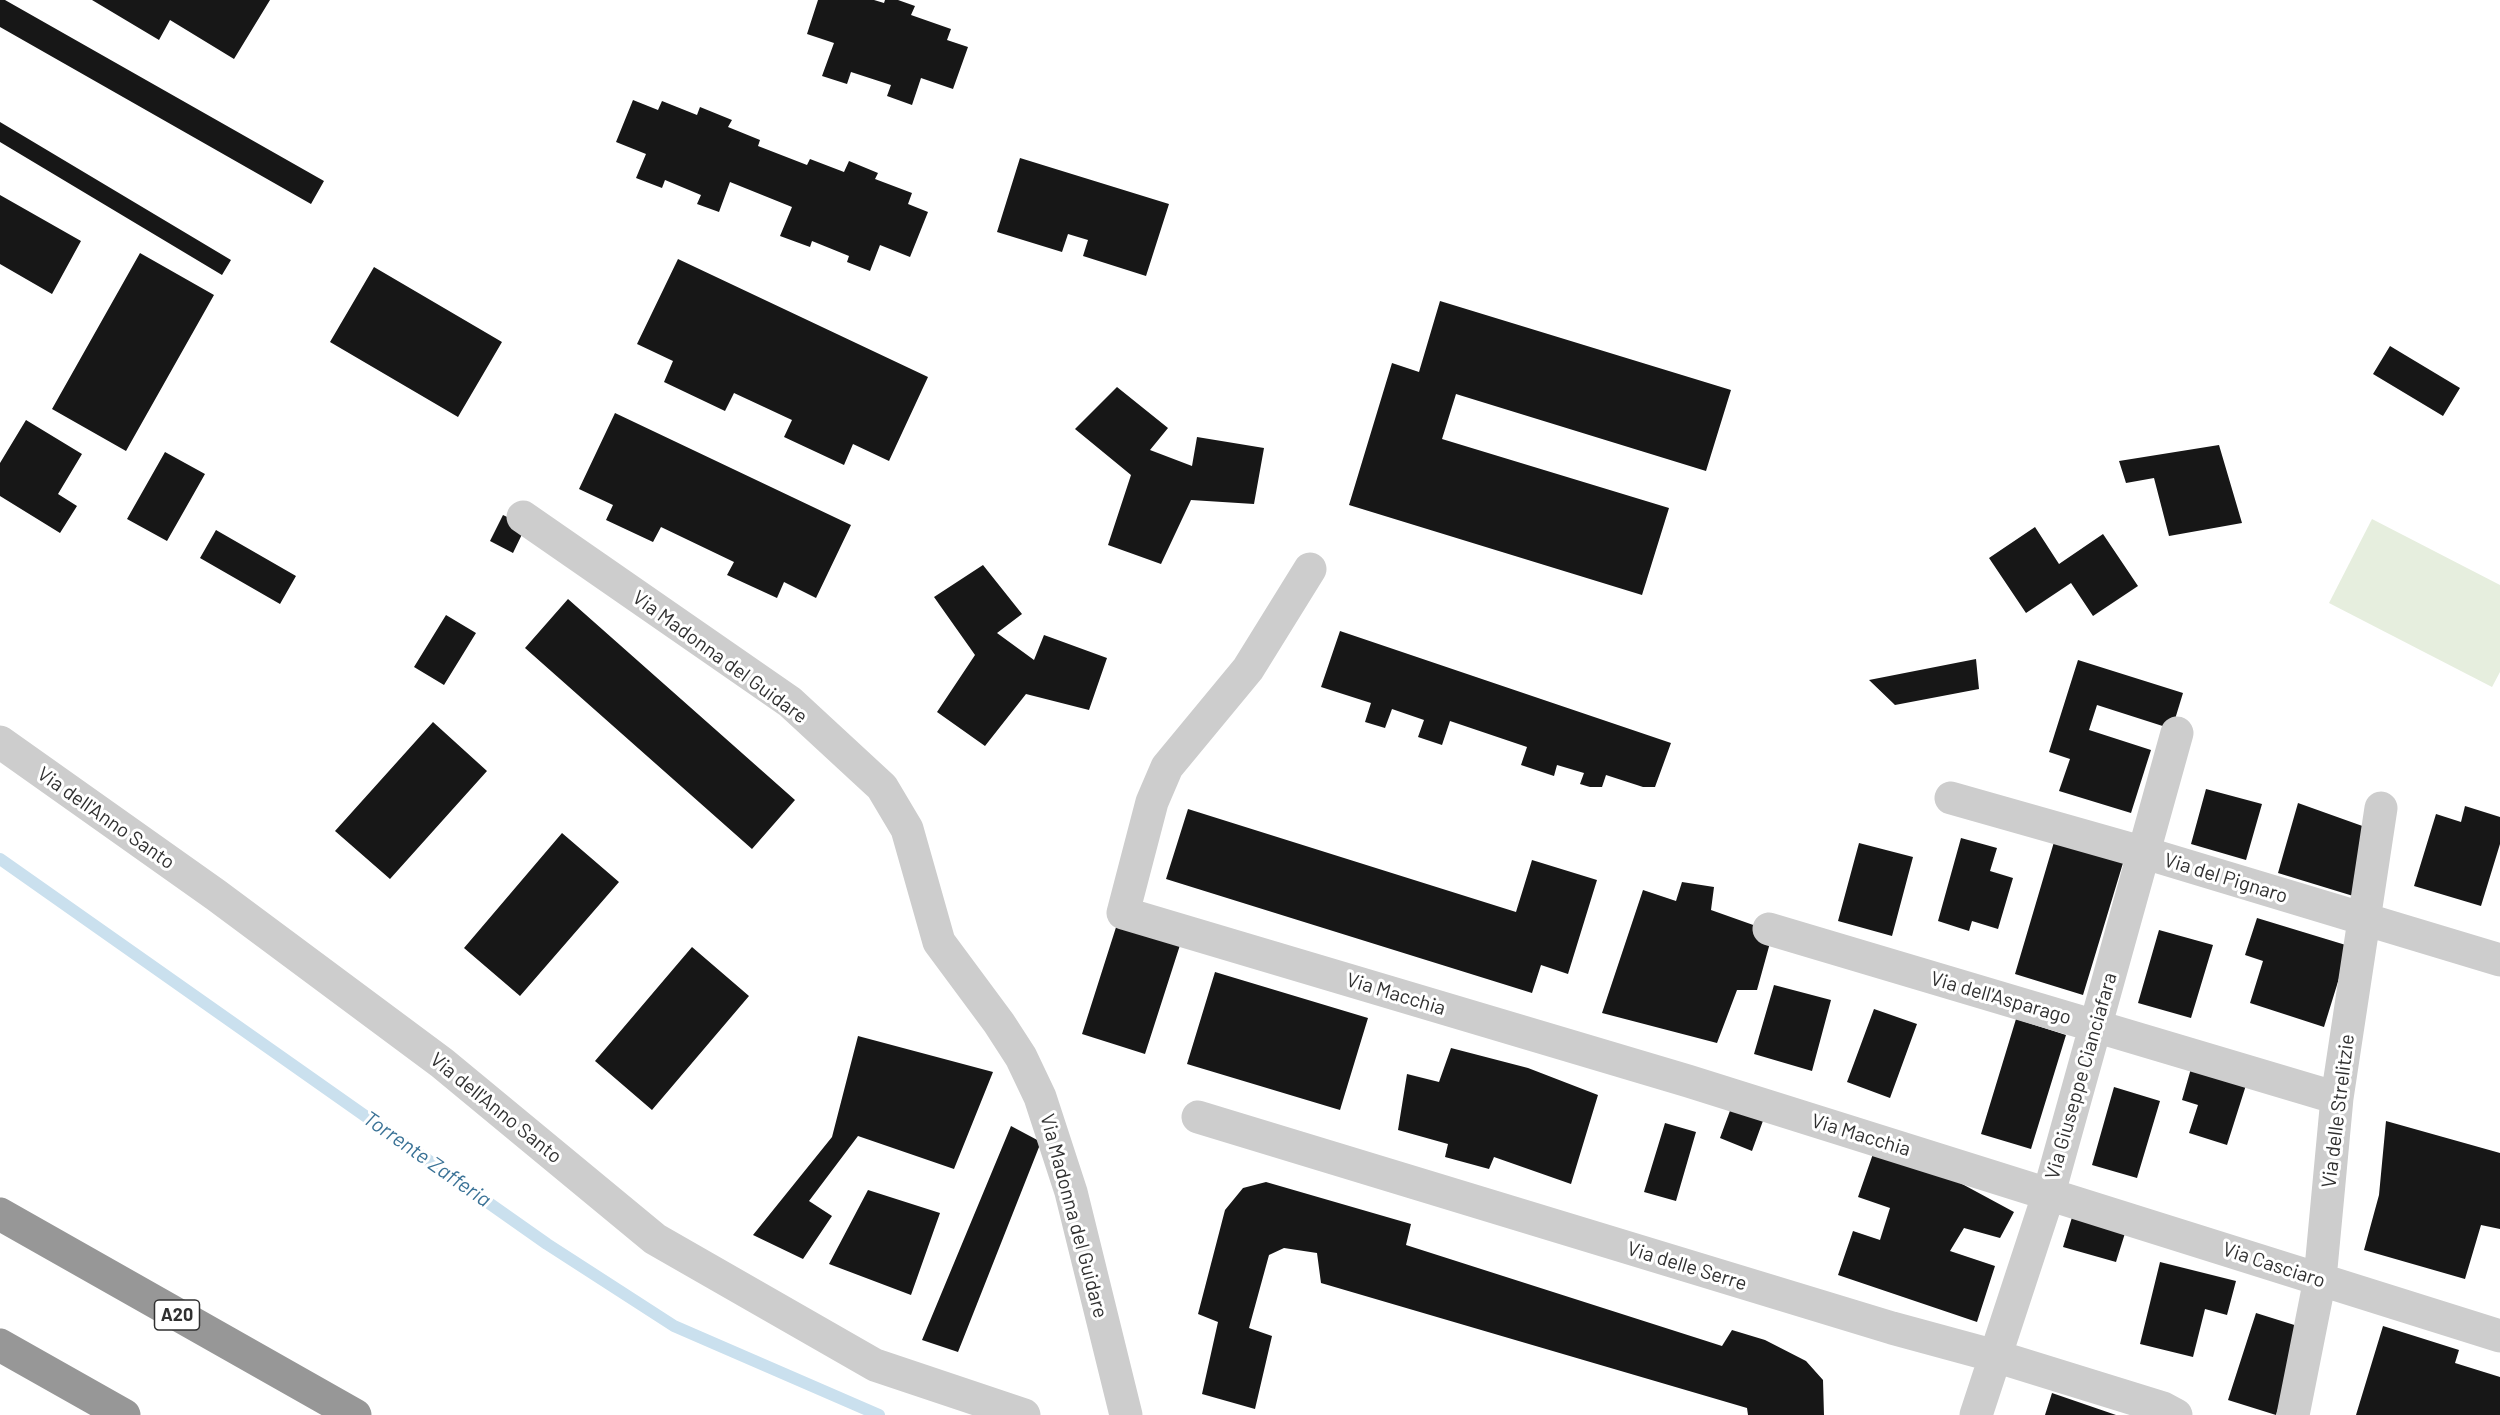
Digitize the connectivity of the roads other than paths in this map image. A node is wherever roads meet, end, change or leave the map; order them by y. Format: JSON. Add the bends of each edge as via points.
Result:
{"nodes":[{"id":1,"x":523,"y":517,"type":"dead end"},
{"id":2,"x":1310,"y":569,"type":"dead end"},
{"id":3,"x":2177,"y":733,"type":"dead end"},
{"id":4,"x":0,"y":742,"type":"edge"},
{"id":5,"x":1951,"y":798,"type":"dead end"},
{"id":6,"x":2381,"y":808,"type":"dead end"},
{"id":7,"x":2145,"y":853,"type":"junction"},
{"id":8,"x":2364,"y":919,"type":"junction"},
{"id":9,"x":1768,"y":929,"type":"dead end"},
{"id":10,"x":2500,"y":960,"type":"edge"},
{"id":11,"x":2094,"y":1025,"type":"junction"},
{"id":12,"x":2337,"y":1098,"type":"junction"},
{"id":13,"x":1198,"y":1117,"type":"dead end"},
{"id":14,"x":2049,"y":1194,"type":"junction"},
{"id":15,"x":0,"y":1214,"type":"edge"},
{"id":16,"x":2320,"y":1279,"type":"junction"},
{"id":17,"x":2500,"y":1336,"type":"edge"},
{"id":18,"x":0,"y":1345,"type":"edge"},
{"id":19,"x":1995,"y":1356,"type":"junction"},
{"id":20,"x":124,"y":1415,"type":"edge"},
{"id":21,"x":355,"y":1415,"type":"edge"},
{"id":22,"x":1024,"y":1415,"type":"edge"},
{"id":23,"x":1126,"y":1415,"type":"edge"},
{"id":24,"x":1976,"y":1415,"type":"edge"},
{"id":25,"x":2176,"y":1415,"type":"edge"},
{"id":26,"x":2293,"y":1415,"type":"edge"}],
"edges":[{"from":1,"to":23,"type":"street","name":"Via Madonna del Guidare","via":[[790,702],[882,788],[907,829],[939,942],[999,1023],[1040,1097],[1071,1192]]},
{"from":2,"to":14,"type":"street","name":"Via Macchia","via":[[1248,669],[1167,767],[1152,802],[1123,913],[1688,1081]]},
{"from":3,"to":7,"type":"street","name":"Via Giuseppe Cianciafara"},
{"from":4,"to":22,"type":"street","name":"Via dell'Anno Santo","via":[[216,895],[442,1063],[656,1239],[875,1365]]},
{"from":5,"to":7,"type":"street","name":"Via del Pignaro"},
{"from":6,"to":8,"type":"street","name":"Via delle Strelitzie"},
{"from":7,"to":8,"type":"street","name":"Via del Pignaro"},
{"from":7,"to":11,"type":"street","name":"Via Giuseppe Cianciafara"},
{"from":8,"to":10,"type":"street","name":"Via del Pignaro"},
{"from":8,"to":12,"type":"street","name":"Via delle Strelitzie"},
{"from":9,"to":11,"type":"street","name":"Via dell'Asparago"},
{"from":11,"to":12,"type":"street","name":"Via dell'Asparago"},
{"from":11,"to":14,"type":"street","name":"Via Giuseppe Cianciafara"},
{"from":12,"to":16,"type":"street","name":"Via delle Strelitzie"},
{"from":13,"to":19,"type":"street","name":"Via delle Serre"},
{"from":14,"to":16,"type":"street","name":"Via Casciaro"},
{"from":14,"to":19,"type":"street","name":"Via Giuseppe Cianciafara"},
{"from":15,"to":21,"type":"highway","number":"A20"},
{"from":16,"to":17,"type":"street","name":"Via Casciaro"},
{"from":16,"to":26,"type":"street","name":"Via delle Strelitzie"},
{"from":18,"to":20,"type":"highway"},
{"from":19,"to":24,"type":"street","name":"Via Giuseppe Cianciafara"},
{"from":19,"to":25,"type":"street","name":"Via delle Serre"}]}
